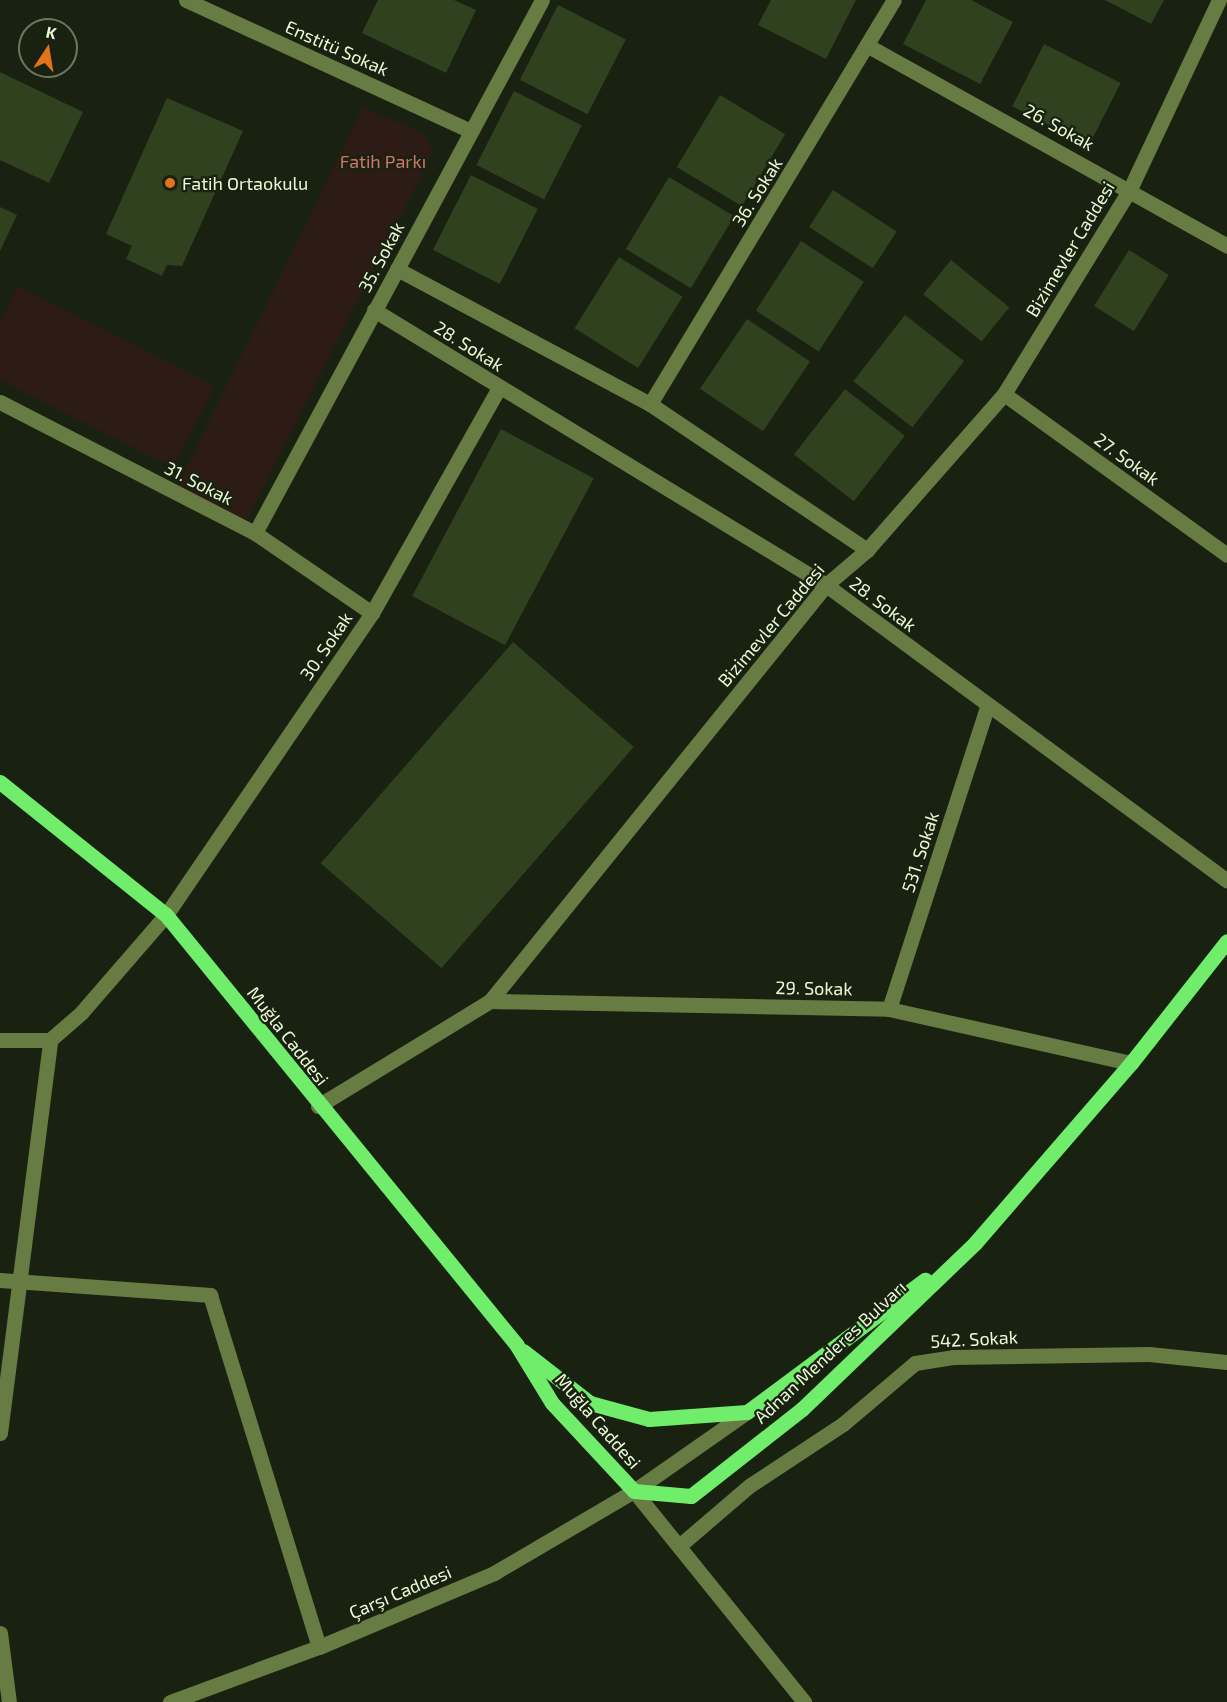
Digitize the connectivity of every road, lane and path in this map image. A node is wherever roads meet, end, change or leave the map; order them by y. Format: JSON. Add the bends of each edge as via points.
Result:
{"nodes":[{"id":1,"x":186,"y":0,"type":"edge"},
{"id":2,"x":542,"y":0,"type":"edge"},
{"id":3,"x":894,"y":0,"type":"edge"},
{"id":4,"x":1219,"y":0,"type":"edge"},
{"id":5,"x":217,"y":7,"type":"edge"},
{"id":6,"x":870,"y":47,"type":"junction"},
{"id":7,"x":471,"y":131,"type":"junction"},
{"id":8,"x":1130,"y":189,"type":"junction"},
{"id":9,"x":1227,"y":246,"type":"edge"},
{"id":10,"x":397,"y":269,"type":"junction"},
{"id":11,"x":374,"y":310,"type":"junction"},
{"id":12,"x":499,"y":388,"type":"junction"},
{"id":13,"x":1004,"y":394,"type":"junction"},
{"id":14,"x":0,"y":402,"type":"edge"},
{"id":15,"x":650,"y":404,"type":"junction"},
{"id":16,"x":255,"y":533,"type":"junction"},
{"id":17,"x":867,"y":550,"type":"junction"},
{"id":18,"x":1227,"y":555,"type":"edge"},
{"id":19,"x":826,"y":585,"type":"junction"},
{"id":20,"x":372,"y":613,"type":"junction"},
{"id":21,"x":987,"y":707,"type":"junction"},
{"id":22,"x":0,"y":782,"type":"edge"},
{"id":23,"x":1227,"y":881,"type":"edge"},
{"id":24,"x":166,"y":915,"type":"junction"},
{"id":25,"x":1227,"y":941,"type":"edge"},
{"id":26,"x":490,"y":1001,"type":"junction"},
{"id":27,"x":889,"y":1009,"type":"junction"},
{"id":28,"x":0,"y":1040,"type":"edge"},
{"id":29,"x":50,"y":1040,"type":"junction"},
{"id":30,"x":1131,"y":1063,"type":"junction"},
{"id":31,"x":318,"y":1106,"type":"junction"},
{"id":32,"x":975,"y":1243,"type":"junction"},
{"id":33,"x":0,"y":1280,"type":"edge"},
{"id":34,"x":19,"y":1281,"type":"junction"},
{"id":35,"x":516,"y":1344,"type":"junction"},
{"id":36,"x":1227,"y":1362,"type":"edge"},
{"id":37,"x":747,"y":1412,"type":"junction"},
{"id":38,"x":649,"y":1419,"type":"joint"},
{"id":39,"x":0,"y":1433,"type":"edge"},
{"id":40,"x":634,"y":1491,"type":"junction"},
{"id":41,"x":679,"y":1546,"type":"junction"},
{"id":42,"x":0,"y":1633,"type":"edge"},
{"id":43,"x":319,"y":1647,"type":"junction"},
{"id":44,"x":789,"y":1694,"type":"edge"},
{"id":45,"x":9,"y":1702,"type":"edge"},
{"id":46,"x":170,"y":1702,"type":"edge"},
{"id":47,"x":804,"y":1702,"type":"edge"}],
"edges":[{"from":1,"to":5,"type":"street","name":"Enstitü Sokak"},
{"from":2,"to":7,"type":"street","name":"35. Sokak"},
{"from":3,"to":6,"type":"street","name":"36. Sokak"},
{"from":4,"to":8,"type":"street","name":"Bizimevler Caddesi"},
{"from":5,"to":7,"type":"street","name":"Enstitü Sokak"},
{"from":6,"to":8,"type":"street","name":"26. Sokak"},
{"from":6,"to":15,"type":"street","name":"36. Sokak"},
{"from":7,"to":10,"type":"street","name":"35. Sokak"},
{"from":8,"to":9,"type":"street","name":"26. Sokak"},
{"from":8,"to":13,"type":"street","name":"Bizimevler Caddesi"},
{"from":10,"to":11,"type":"street","name":"35. Sokak"},
{"from":10,"to":15,"type":"street","name":"28. Sokak"},
{"from":11,"to":12,"type":"street","name":"28. Sokak"},
{"from":11,"to":16,"type":"street","name":"35. Sokak"},
{"from":12,"to":19,"type":"street","name":"28. Sokak"},
{"from":12,"to":20,"type":"street","name":"30. Sokak"},
{"from":13,"to":17,"type":"street","name":"Bizimevler Caddesi"},
{"from":13,"to":18,"type":"street","name":"27. Sokak"},
{"from":14,"to":16,"type":"street","name":"31. Sokak"},
{"from":15,"to":17,"type":"street","name":"28. Sokak"},
{"from":16,"to":20,"type":"street","name":"31. Sokak"},
{"from":17,"to":19,"type":"street","name":"Bizimevler Caddesi"},
{"from":19,"to":21,"type":"street","name":"28. Sokak"},
{"from":19,"to":26,"type":"street","name":"Bizimevler Caddesi"},
{"from":20,"to":24,"type":"street","name":"30. Sokak"},
{"from":21,"to":23,"type":"street","name":"28. Sokak"},
{"from":21,"to":27,"type":"street","name":"531. Sokak"},
{"from":22,"to":24,"type":"main road","name":"Muğla Caddesi"},
{"from":24,"to":29,"type":"street","name":"30. Sokak","via":[[81,1013]]},
{"from":24,"to":31,"type":"main road","name":"Muğla Caddesi"},
{"from":25,"to":30,"type":"main road","name":"Adnan Menderes Bulvarı"},
{"from":26,"to":27,"type":"street","name":"29. Sokak"},
{"from":26,"to":31,"type":"street","name":"Bizimevler Caddesi"},
{"from":27,"to":30,"type":"street","name":"29. Sokak"},
{"from":28,"to":29,"type":"street"},
{"from":29,"to":34,"type":"street"},
{"from":30,"to":32,"type":"main road","name":"Adnan Menderes Bulvarı"},
{"from":31,"to":35,"type":"main road","name":"Muğla Caddesi"},
{"from":32,"to":37,"type":"main road","name":"Adnan Menderes Bulvarı"},
{"from":32,"to":40,"type":"main road","name":"Adnan Menderes Bulvarı","via":[[802,1409],[691,1496]]},
{"from":33,"to":34,"type":"street"},
{"from":34,"to":39,"type":"street"},
{"from":34,"to":43,"type":"street","via":[[210,1295]]},
{"from":35,"to":38,"type":"main road","name":"Muğla Caddesi","via":[[590,1403]]},
{"from":35,"to":40,"type":"main road","name":"Muğla Caddesi","via":[[552,1402]]},
{"from":36,"to":41,"type":"street","name":"542. Sokak","via":[[1149,1354],[953,1357],[915,1363],[843,1424],[750,1486]]},
{"from":37,"to":38,"type":"main road","name":"Adnan Menderes Bulvarı"},
{"from":37,"to":40,"type":"street","name":"Adnan Menderes Bulvarı"},
{"from":40,"to":41,"type":"street"},
{"from":40,"to":43,"type":"street","name":"Çarşı Caddesi","via":[[494,1573]]},
{"from":41,"to":44,"type":"street"},
{"from":42,"to":45,"type":"street"},
{"from":43,"to":46,"type":"street","name":"Çarşı Caddesi"},
{"from":44,"to":47,"type":"street"}]}
